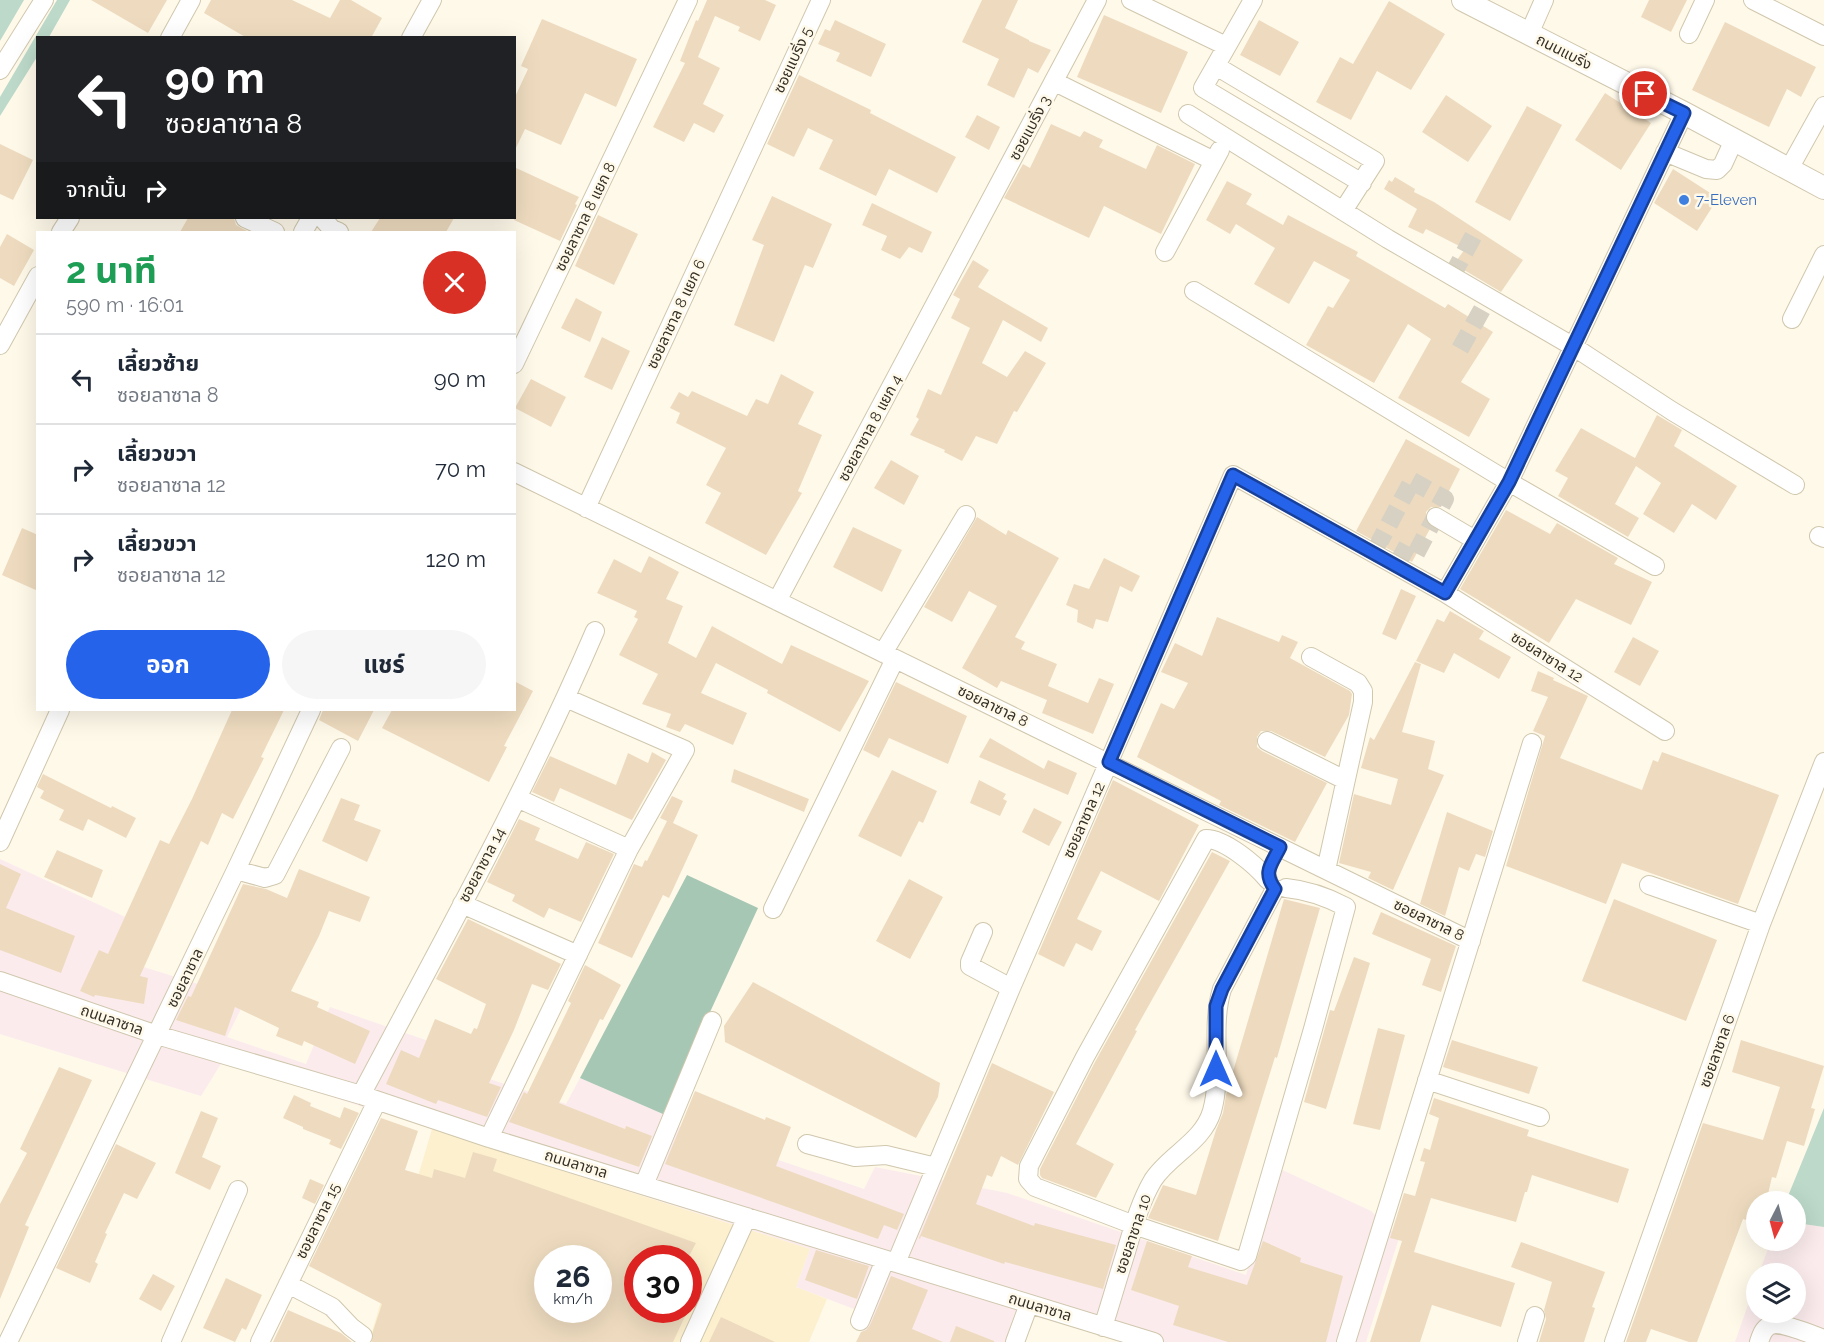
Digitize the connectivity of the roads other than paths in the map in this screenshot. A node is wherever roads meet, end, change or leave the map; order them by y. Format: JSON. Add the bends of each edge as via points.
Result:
{"nodes":[{"id":1,"x":44,"y":0,"type":"edge"},
{"id":2,"x":191,"y":0,"type":"edge"},
{"id":3,"x":432,"y":0,"type":"edge"},
{"id":4,"x":688,"y":0,"type":"edge"},
{"id":5,"x":821,"y":0,"type":"edge"},
{"id":6,"x":1097,"y":0,"type":"edge"},
{"id":7,"x":1131,"y":0,"type":"edge"},
{"id":8,"x":1253,"y":0,"type":"edge"},
{"id":9,"x":1544,"y":0,"type":"edge"},
{"id":10,"x":1705,"y":0,"type":"edge"},
{"id":11,"x":1753,"y":0,"type":"edge"},
{"id":12,"x":1476,"y":3,"type":"edge"},
{"id":13,"x":1529,"y":34,"type":"junction"},
{"id":14,"x":1689,"y":34,"type":"dead end"},
{"id":15,"x":171,"y":36,"type":"edge"},
{"id":16,"x":412,"y":36,"type":"edge"},
{"id":17,"x":1824,"y":36,"type":"edge"},
{"id":18,"x":1226,"y":46,"type":"junction"},
{"id":19,"x":1216,"y":66,"type":"junction"},
{"id":20,"x":0,"y":70,"type":"edge"},
{"id":21,"x":1054,"y":82,"type":"junction"},
{"id":22,"x":1824,"y":106,"type":"edge"},
{"id":23,"x":1684,"y":113,"type":"junction"},
{"id":24,"x":1188,"y":114,"type":"dead end"},
{"id":25,"x":765,"y":121,"type":"joint"},
{"id":26,"x":1227,"y":138,"type":"junction"},
{"id":27,"x":1734,"y":140,"type":"junction"},
{"id":28,"x":1665,"y":152,"type":"junction"},
{"id":29,"x":1214,"y":161,"type":"junction"},
{"id":30,"x":1789,"y":170,"type":"junction"},
{"id":31,"x":1362,"y":183,"type":"junction"},
{"id":32,"x":1824,"y":188,"type":"edge"},
{"id":33,"x":1343,"y":211,"type":"junction"},
{"id":34,"x":247,"y":219,"type":"edge"},
{"id":35,"x":323,"y":219,"type":"edge"},
{"id":36,"x":273,"y":231,"type":"edge"},
{"id":37,"x":337,"y":231,"type":"edge"},
{"id":38,"x":1166,"y":252,"type":"dead end"},
{"id":39,"x":962,"y":255,"type":"joint"},
{"id":40,"x":1824,"y":255,"type":"edge"},
{"id":41,"x":36,"y":280,"type":"edge"},
{"id":42,"x":1194,"y":291,"type":"dead end"},
{"id":43,"x":1792,"y":319,"type":"dead end"},
{"id":44,"x":0,"y":345,"type":"edge"},
{"id":45,"x":1574,"y":347,"type":"junction"},
{"id":46,"x":516,"y":360,"type":"edge"},
{"id":47,"x":516,"y":473,"type":"edge"},
{"id":48,"x":1509,"y":482,"type":"junction"},
{"id":49,"x":1795,"y":485,"type":"dead end"},
{"id":50,"x":586,"y":508,"type":"junction"},
{"id":51,"x":966,"y":515,"type":"dead end"},
{"id":52,"x":1436,"y":517,"type":"dead end"},
{"id":53,"x":1475,"y":540,"type":"junction"},
{"id":54,"x":1655,"y":566,"type":"dead end"},
{"id":55,"x":1445,"y":593,"type":"junction"},
{"id":56,"x":777,"y":601,"type":"junction"},
{"id":57,"x":595,"y":631,"type":"dead end"},
{"id":58,"x":889,"y":656,"type":"junction"},
{"id":59,"x":1311,"y":657,"type":"dead end"},
{"id":60,"x":566,"y":698,"type":"junction"},
{"id":61,"x":60,"y":711,"type":"edge"},
{"id":62,"x":311,"y":711,"type":"edge"},
{"id":63,"x":1665,"y":731,"type":"dead end"},
{"id":64,"x":1267,"y":741,"type":"dead end"},
{"id":65,"x":1532,"y":743,"type":"dead end"},
{"id":66,"x":341,"y":748,"type":"dead end"},
{"id":67,"x":1109,"y":762,"type":"junction"},
{"id":68,"x":1824,"y":762,"type":"edge"},
{"id":69,"x":1345,"y":780,"type":"junction"},
{"id":70,"x":517,"y":798,"type":"junction"},
{"id":71,"x":1,"y":840,"type":"edge"},
{"id":72,"x":1280,"y":847,"type":"junction"},
{"id":73,"x":629,"y":849,"type":"junction"},
{"id":74,"x":1305,"y":860,"type":"junction"},
{"id":75,"x":236,"y":870,"type":"junction"},
{"id":76,"x":1326,"y":870,"type":"junction"},
{"id":77,"x":1649,"y":885,"type":"dead end"},
{"id":78,"x":1276,"y":886,"type":"junction"},
{"id":79,"x":462,"y":904,"type":"junction"},
{"id":80,"x":773,"y":909,"type":"dead end"},
{"id":81,"x":1761,"y":924,"type":"junction"},
{"id":82,"x":983,"y":932,"type":"dead end"},
{"id":83,"x":1471,"y":941,"type":"junction"},
{"id":84,"x":578,"y":955,"type":"junction"},
{"id":85,"x":0,"y":981,"type":"edge"},
{"id":86,"x":1011,"y":988,"type":"junction"},
{"id":87,"x":712,"y":1021,"type":"dead end"},
{"id":88,"x":157,"y":1035,"type":"junction"},
{"id":89,"x":1427,"y":1080,"type":"junction"},
{"id":90,"x":369,"y":1098,"type":"junction"},
{"id":91,"x":1540,"y":1117,"type":"dead end"},
{"id":92,"x":489,"y":1138,"type":"junction"},
{"id":93,"x":807,"y":1144,"type":"dead end"},
{"id":94,"x":936,"y":1167,"type":"junction"},
{"id":95,"x":644,"y":1185,"type":"junction"},
{"id":96,"x":238,"y":1190,"type":"dead end"},
{"id":97,"x":747,"y":1217,"type":"junction"},
{"id":98,"x":1134,"y":1225,"type":"junction"},
{"id":99,"x":891,"y":1261,"type":"junction"},
{"id":100,"x":288,"y":1284,"type":"junction"},
{"id":101,"x":1029,"y":1304,"type":"junction"},
{"id":102,"x":1535,"y":1316,"type":"dead end"},
{"id":103,"x":860,"y":1321,"type":"dead end"},
{"id":104,"x":1103,"y":1327,"type":"junction"},
{"id":105,"x":363,"y":1336,"type":"dead end"},
{"id":106,"x":1824,"y":1339,"type":"edge"},
{"id":107,"x":8,"y":1342,"type":"edge"},
{"id":108,"x":171,"y":1342,"type":"edge"},
{"id":109,"x":260,"y":1342,"type":"edge"},
{"id":110,"x":690,"y":1342,"type":"edge"},
{"id":111,"x":1016,"y":1342,"type":"edge"},
{"id":112,"x":1154,"y":1342,"type":"edge"},
{"id":113,"x":1346,"y":1342,"type":"edge"},
{"id":114,"x":1527,"y":1342,"type":"edge"},
{"id":115,"x":1614,"y":1342,"type":"edge"},
{"id":116,"x":1759,"y":1342,"type":"edge"}],
"edges":[{"from":1,"to":20,"type":"street"},
{"from":2,"to":15,"type":"street"},
{"from":3,"to":16,"type":"street"},
{"from":4,"to":46,"type":"street","name":"ซอยลาซาล 8 แยก 8"},
{"from":5,"to":25,"type":"street","name":"ซอยแบริ่ง 5"},
{"from":6,"to":21,"type":"street","name":"ซอยแบริ่ง 3"},
{"from":7,"to":18,"type":"street"},
{"from":8,"to":18,"type":"street"},
{"from":9,"to":13,"type":"street"},
{"from":10,"to":14,"type":"street"},
{"from":11,"to":17,"type":"street"},
{"from":12,"to":13,"type":"main road","name":"ถนนแบริ่ง"},
{"from":13,"to":23,"type":"main road","name":"ถนนแบริ่ง"},
{"from":18,"to":19,"type":"street"},
{"from":19,"to":31,"type":"street","via":[[1203,88]]},
{"from":19,"to":31,"type":"street","via":[[1375,161]]},
{"from":21,"to":29,"type":"street"},
{"from":21,"to":39,"type":"street","name":"ซอยแบริ่ง 3"},
{"from":22,"to":30,"type":"street"},
{"from":23,"to":27,"type":"main road","name":"ถนนแบริ่ง"},
{"from":23,"to":28,"type":"street"},
{"from":24,"to":26,"type":"street"},
{"from":25,"to":50,"type":"street","name":"ซอยลาซาล 8 แยก 6"},
{"from":26,"to":29,"type":"street"},
{"from":26,"to":33,"type":"street"},
{"from":27,"to":28,"type":"street","via":[[1717,170]]},
{"from":27,"to":30,"type":"main road","name":"ถนนแบริ่ง"},
{"from":28,"to":45,"type":"street"},
{"from":29,"to":38,"type":"street"},
{"from":30,"to":32,"type":"main road","name":"ถนนแบริ่ง"},
{"from":31,"to":33,"type":"street"},
{"from":33,"to":45,"type":"street"},
{"from":34,"to":36,"type":"street"},
{"from":35,"to":37,"type":"street"},
{"from":39,"to":56,"type":"street","name":"ซอยลาซาล 8 แยก 4"},
{"from":40,"to":43,"type":"street"},
{"from":41,"to":44,"type":"street"},
{"from":42,"to":48,"type":"street"},
{"from":45,"to":48,"type":"street"},
{"from":45,"to":49,"type":"street"},
{"from":47,"to":50,"type":"street","name":"ซอยลาซาล 8"},
{"from":48,"to":53,"type":"street"},
{"from":48,"to":54,"type":"street"},
{"from":50,"to":56,"type":"street","name":"ซอยลาซาล 8"},
{"from":51,"to":58,"type":"street"},
{"from":52,"to":53,"type":"street"},
{"from":53,"to":55,"type":"street"},
{"from":55,"to":63,"type":"street","name":"ซอยลาซาล 12"},
{"from":55,"to":67,"type":"street","name":"ซอยลาซาล 12","via":[[1233,475]]},
{"from":56,"to":58,"type":"street","name":"ซอยลาซาล 8"},
{"from":57,"to":60,"type":"street","name":"ซอยลาซาล 14"},
{"from":58,"to":67,"type":"street","name":"ซอยลาซาล 8"},
{"from":58,"to":80,"type":"street"},
{"from":59,"to":69,"type":"street","via":[[1358,682],[1363,691]]},
{"from":60,"to":70,"type":"street","name":"ซอยลาซาล 14"},
{"from":60,"to":73,"type":"street","via":[[685,750]]},
{"from":61,"to":71,"type":"street"},
{"from":62,"to":75,"type":"street","name":"ซอยลาซาล"},
{"from":64,"to":69,"type":"street"},
{"from":65,"to":83,"type":"street","name":"ซอยลาซาล 8"},
{"from":66,"to":75,"type":"street","via":[[275,875],[265,878]]},
{"from":67,"to":72,"type":"street","name":"ซอยลาซาล 8"},
{"from":67,"to":86,"type":"street","name":"ซอยลาซาล 12"},
{"from":68,"to":81,"type":"street","name":"ซอยลาซาล 6"},
{"from":69,"to":76,"type":"street"},
{"from":70,"to":73,"type":"street"},
{"from":70,"to":79,"type":"street","name":"ซอยลาซาล 14"},
{"from":72,"to":74,"type":"street","name":"ซอยลาซาล 8"},
{"from":72,"to":78,"type":"street","name":"ซอยลาซาล 10","via":[[1269,870]]},
{"from":73,"to":84,"type":"street"},
{"from":74,"to":76,"type":"street","name":"ซอยลาซาล 8"},
{"from":74,"to":78,"type":"street","name":"ซอยลาซาล 10","via":[[1293,882]]},
{"from":75,"to":88,"type":"street","name":"ซอยลาซาล"},
{"from":76,"to":83,"type":"street","name":"ซอยลาซาล 8"},
{"from":77,"to":81,"type":"street"},
{"from":78,"to":98,"type":"street","name":"ซอยลาซาล 10","via":[[1216,1006],[1216,1087],[1211,1113],[1201,1132],[1154,1178]]},
{"from":78,"to":98,"type":"street","via":[[1304,890],[1346,907],[1246,1256],[1241,1261]]},
{"from":78,"to":98,"type":"street","via":[[1258,867],[1215,839],[1206,839],[1029,1166],[1028,1179],[1035,1187]]},
{"from":79,"to":84,"type":"street"},
{"from":79,"to":90,"type":"street","name":"ซอยลาซาล 14"},
{"from":81,"to":115,"type":"street","name":"ซอยลาซาล 6"},
{"from":82,"to":86,"type":"street","via":[[970,966]]},
{"from":83,"to":89,"type":"street","name":"ซอยลาซาล 8"},
{"from":84,"to":92,"type":"street"},
{"from":85,"to":88,"type":"street","name":"ถนนลาซาล"},
{"from":86,"to":94,"type":"street","name":"ซอยลาซาล 12"},
{"from":87,"to":95,"type":"street"},
{"from":88,"to":90,"type":"street","name":"ถนนลาซาล"},
{"from":88,"to":107,"type":"street","name":"ซอยลาซาล"},
{"from":89,"to":91,"type":"street"},
{"from":89,"to":113,"type":"street","name":"ซอยลาซาล 8"},
{"from":90,"to":92,"type":"street","name":"ถนนลาซาล"},
{"from":90,"to":100,"type":"street","name":"ซอยลาซาล 15"},
{"from":92,"to":95,"type":"street","name":"ถนนลาซาล"},
{"from":93,"to":94,"type":"street","via":[[855,1157],[886,1155]]},
{"from":94,"to":99,"type":"street","name":"ซอยลาซาล 12"},
{"from":95,"to":97,"type":"street","name":"ถนนลาซาล"},
{"from":96,"to":108,"type":"street"},
{"from":97,"to":99,"type":"street","name":"ถนนลาซาล"},
{"from":97,"to":110,"type":"street"},
{"from":98,"to":104,"type":"street","name":"ซอยลาซาล 10"},
{"from":99,"to":101,"type":"street","name":"ถนนลาซาล"},
{"from":99,"to":103,"type":"street","name":"ซอยลาซาล 12"},
{"from":100,"to":105,"type":"street","via":[[332,1308]]},
{"from":100,"to":109,"type":"street","name":"ซอยลาซาล 15"},
{"from":101,"to":104,"type":"street","name":"ถนนลาซาล"},
{"from":101,"to":111,"type":"street"},
{"from":102,"to":114,"type":"street"},
{"from":104,"to":112,"type":"street","name":"ถนนลาซาล"},
{"from":106,"to":116,"type":"street","via":[[1772,1324],[1766,1327]]}]}
